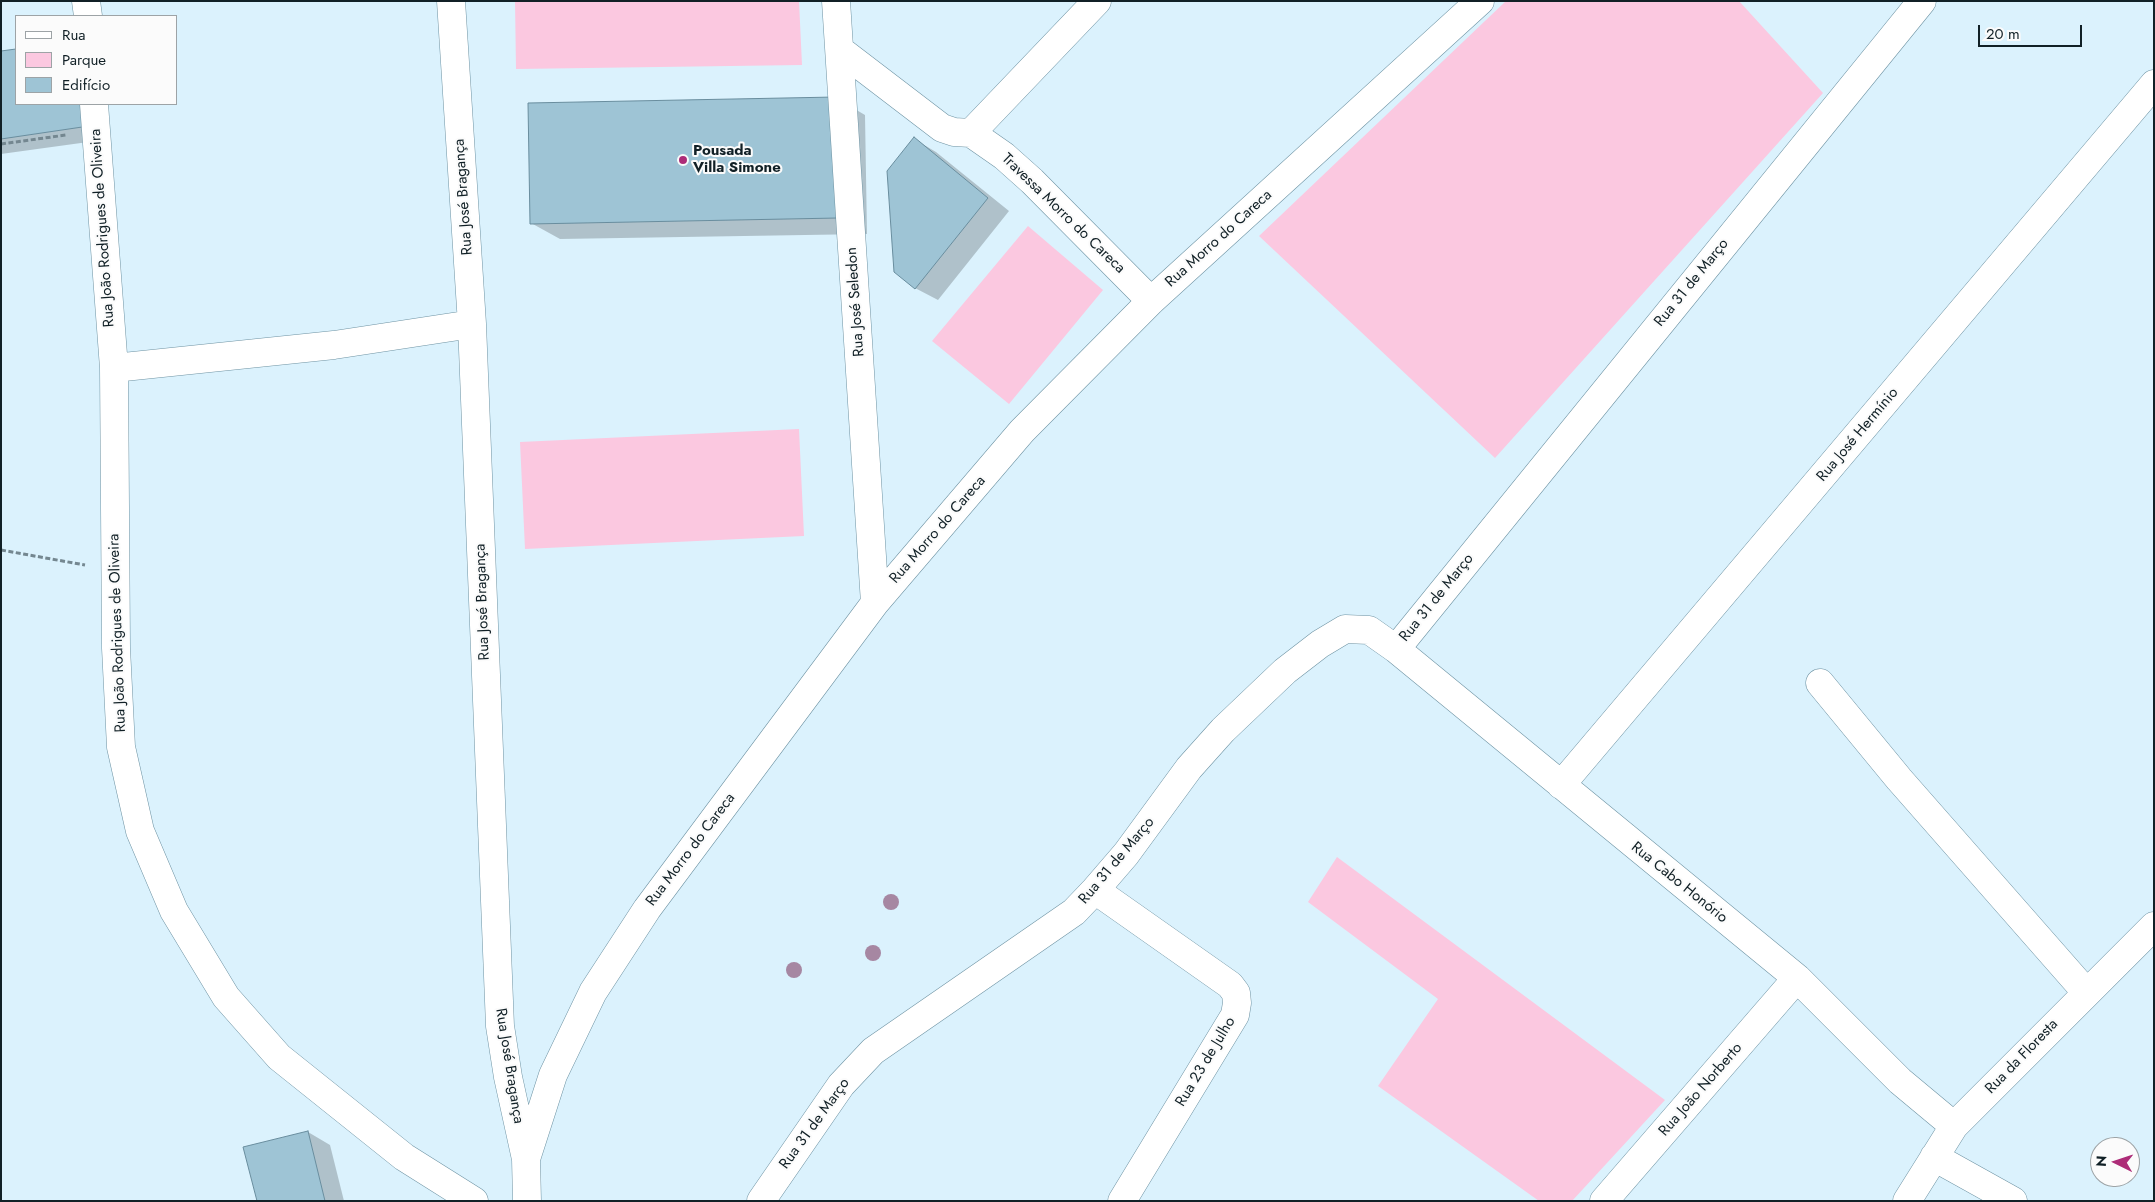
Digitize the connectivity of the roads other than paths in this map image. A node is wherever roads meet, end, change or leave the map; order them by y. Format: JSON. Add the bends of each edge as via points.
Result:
{"nodes":[{"id":1,"x":86,"y":1,"type":"edge"},
{"id":2,"x":451,"y":1,"type":"edge"},
{"id":3,"x":836,"y":1,"type":"edge"},
{"id":4,"x":1096,"y":1,"type":"edge"},
{"id":5,"x":1480,"y":1,"type":"edge"},
{"id":6,"x":1922,"y":1,"type":"edge"},
{"id":7,"x":88,"y":15,"type":"edge"},
{"id":8,"x":840,"y":50,"type":"junction"},
{"id":9,"x":2154,"y":84,"type":"edge"},
{"id":10,"x":95,"y":117,"type":"edge"},
{"id":11,"x":970,"y":133,"type":"junction"},
{"id":12,"x":1151,"y":300,"type":"junction"},
{"id":13,"x":472,"y":324,"type":"junction"},
{"id":14,"x":114,"y":368,"type":"junction"},
{"id":15,"x":875,"y":603,"type":"junction"},
{"id":16,"x":1396,"y":649,"type":"junction"},
{"id":17,"x":1820,"y":683,"type":"dead end"},
{"id":18,"x":1562,"y":785,"type":"junction"},
{"id":19,"x":1095,"y":890,"type":"junction"},
{"id":20,"x":2154,"y":926,"type":"edge"},
{"id":21,"x":1797,"y":978,"type":"junction"},
{"id":22,"x":2086,"y":992,"type":"junction"},
{"id":23,"x":1954,"y":1126,"type":"junction"},
{"id":24,"x":1934,"y":1157,"type":"junction"},
{"id":25,"x":526,"y":1159,"type":"junction"},
{"id":26,"x":474,"y":1201,"type":"edge"},
{"id":27,"x":528,"y":1201,"type":"edge"},
{"id":28,"x":761,"y":1201,"type":"edge"},
{"id":29,"x":1122,"y":1201,"type":"edge"},
{"id":30,"x":1604,"y":1201,"type":"edge"},
{"id":31,"x":1907,"y":1201,"type":"edge"},
{"id":32,"x":2013,"y":1201,"type":"edge"}],
"edges":[{"from":1,"to":7,"type":"street"},
{"from":2,"to":13,"type":"street","name":"Rua José Bragança"},
{"from":3,"to":8,"type":"street","name":"Rua José Seledon"},
{"from":4,"to":11,"type":"street"},
{"from":5,"to":12,"type":"street","name":"Rua Morro do Careca"},
{"from":6,"to":16,"type":"street","name":"Rua 31 de Março"},
{"from":8,"to":11,"type":"street","name":"Travessa Morro do Careca","via":[[942,128]]},
{"from":8,"to":15,"type":"street","name":"Rua José Seledon"},
{"from":9,"to":18,"type":"street","name":"Rua José Hermínio"},
{"from":10,"to":14,"type":"street","name":"Rua João Rodrigues de Oliveira"},
{"from":11,"to":12,"type":"street","name":"Travessa Morro do Careca","via":[[1004,156],[1032,181]]},
{"from":12,"to":15,"type":"street","name":"Rua Morro do Careca","via":[[1022,431]]},
{"from":13,"to":14,"type":"street","via":[[334,344]]},
{"from":13,"to":25,"type":"street","name":"Rua José Bragança","via":[[500,1026]]},
{"from":14,"to":26,"type":"street","name":"Rua João Rodrigues de Oliveira","via":[[116,648],[121,748],[140,831],[174,911],[226,997],[279,1057],[404,1157]]},
{"from":15,"to":25,"type":"street","name":"Rua Morro do Careca","via":[[647,909],[593,992],[553,1075]]},
{"from":16,"to":18,"type":"street","name":"Rua Cabo Honório"},
{"from":16,"to":19,"type":"street","name":"Rua 31 de Março","via":[[1369,630],[1345,629],[1285,671],[1222,730],[1189,768],[1126,854]]},
{"from":17,"to":22,"type":"street"},
{"from":18,"to":21,"type":"street","name":"Rua Cabo Honório"},
{"from":19,"to":28,"type":"street","name":"Rua 31 de Março","via":[[1074,912],[873,1051],[840,1085]]},
{"from":19,"to":29,"type":"street","name":"Rua 23 de Julho","via":[[1230,985],[1238,1004],[1235,1015]]},
{"from":20,"to":22,"type":"street","name":"Rua da Floresta"},
{"from":21,"to":23,"type":"street","name":"Rua Cabo Honório","via":[[1900,1081]]},
{"from":21,"to":30,"type":"street","name":"Rua João Norberto"},
{"from":22,"to":23,"type":"street","name":"Rua da Floresta"},
{"from":23,"to":24,"type":"street","name":"Rua da Floresta"},
{"from":24,"to":31,"type":"street","name":"Rua da Floresta"},
{"from":24,"to":32,"type":"street"},
{"from":25,"to":27,"type":"street","name":"Rua José Bragança"}]}
